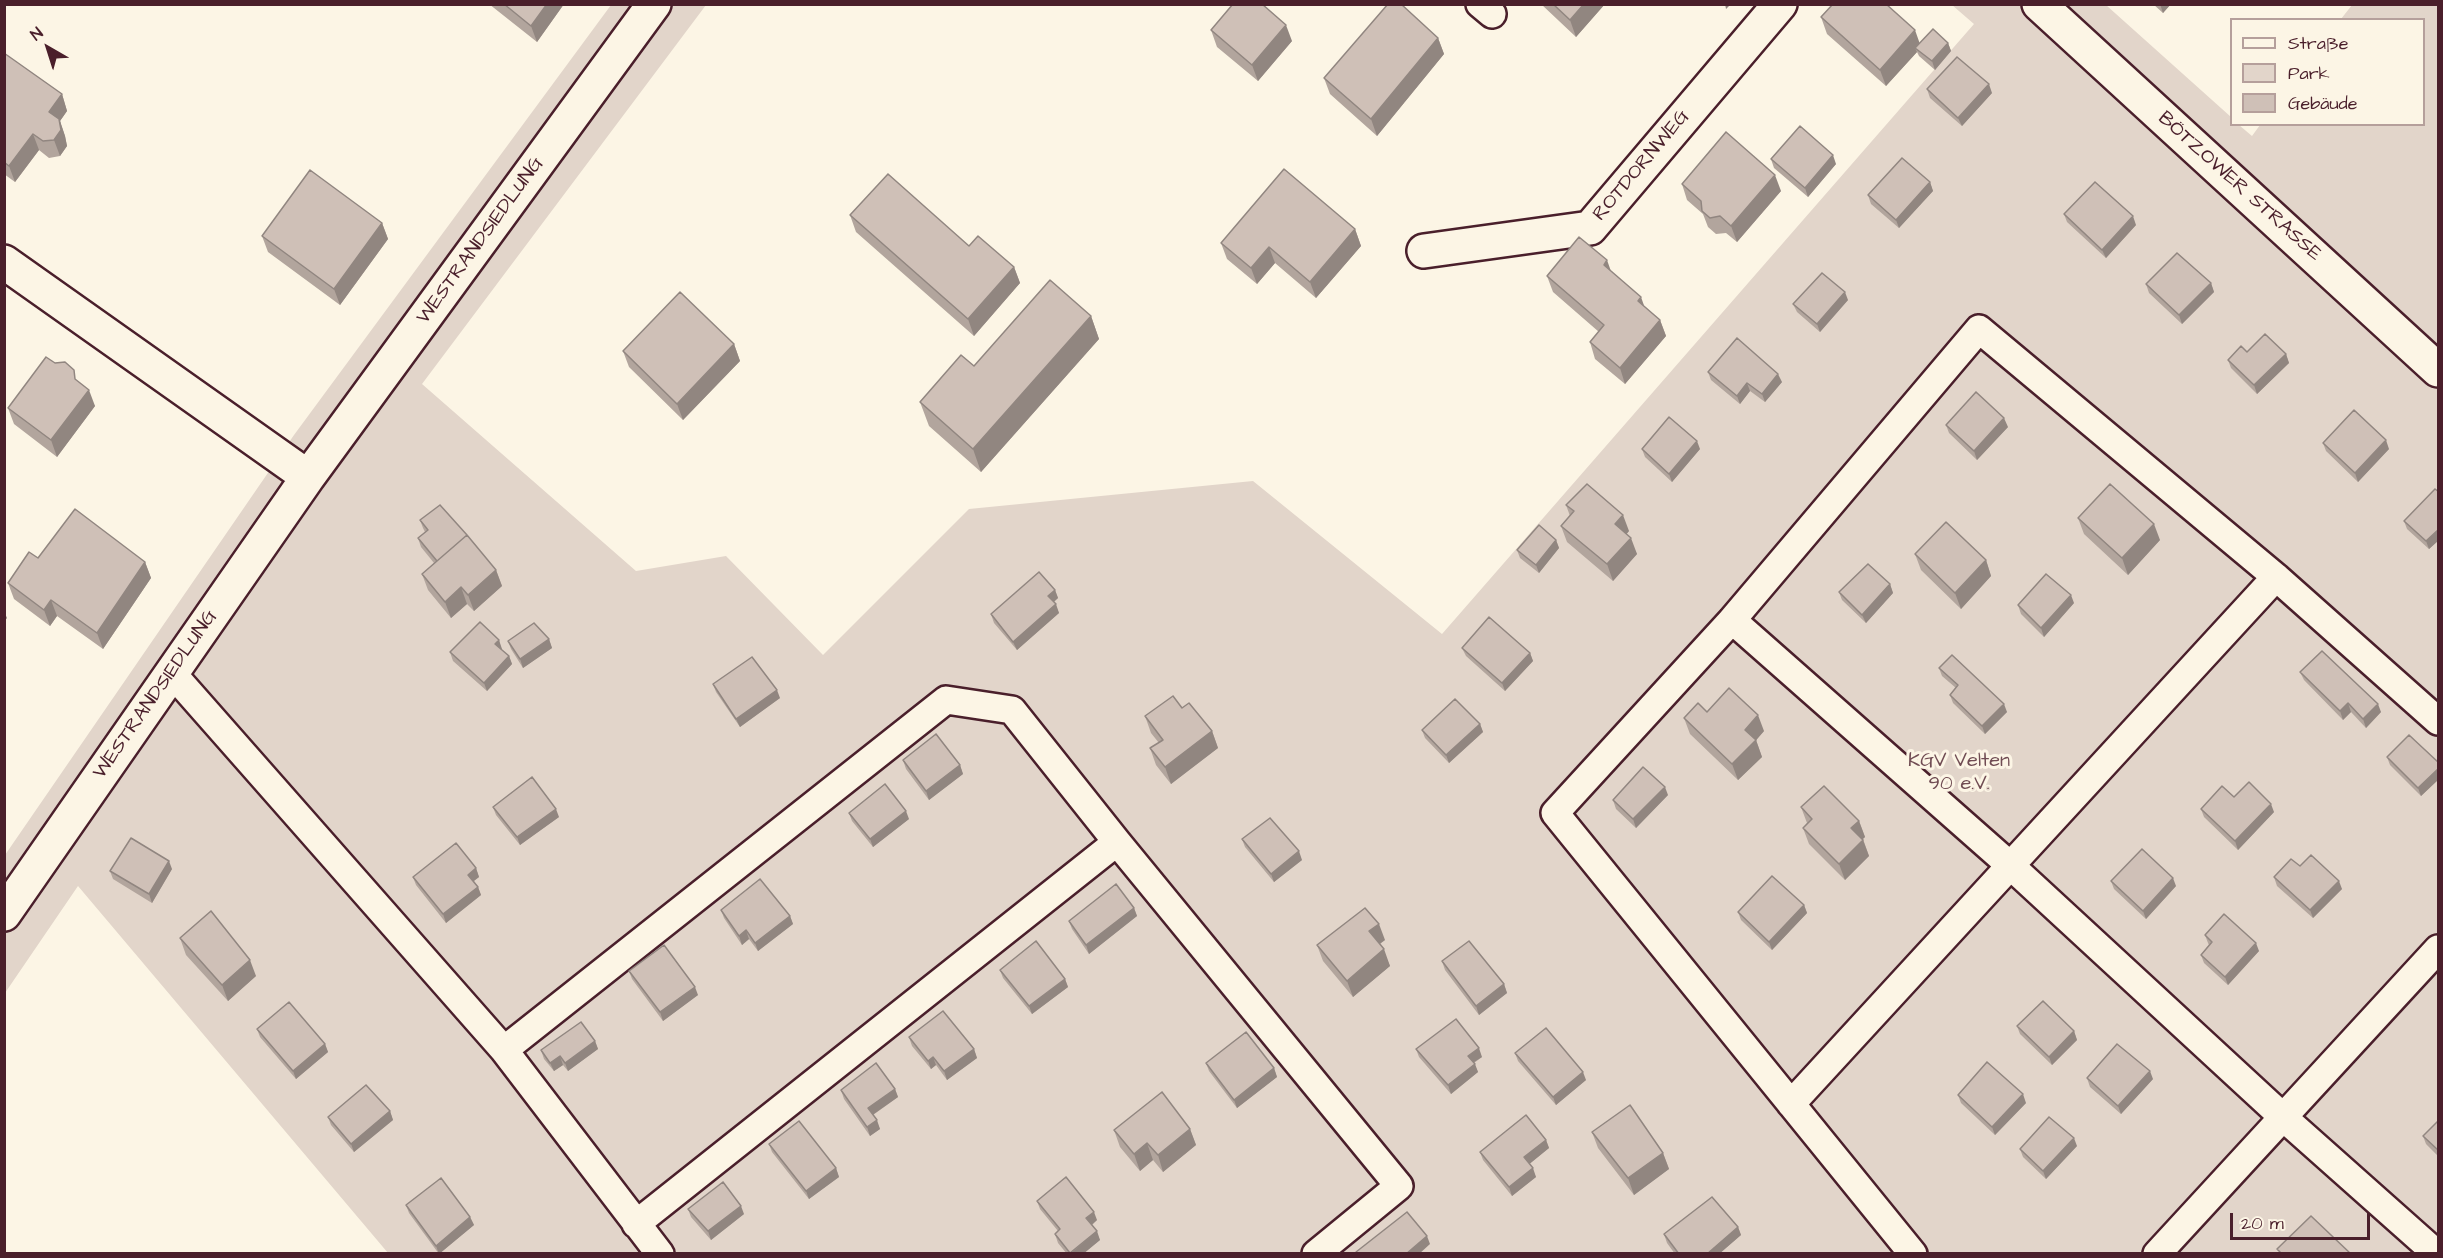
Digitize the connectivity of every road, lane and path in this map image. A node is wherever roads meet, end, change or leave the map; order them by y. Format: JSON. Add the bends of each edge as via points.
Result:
{"nodes":[{"id":1,"x":654,"y":4,"type":"edge"},
{"id":2,"x":1780,"y":4,"type":"edge"},
{"id":3,"x":2039,"y":4,"type":"edge"},
{"id":4,"x":1424,"y":250,"type":"dead end"},
{"id":5,"x":4,"y":262,"type":"edge"},
{"id":6,"x":2439,"y":370,"type":"edge"},
{"id":7,"x":308,"y":477,"type":"junction"},
{"id":8,"x":2276,"y":577,"type":"junction"},
{"id":9,"x":1732,"y":620,"type":"junction"},
{"id":10,"x":171,"y":672,"type":"junction"},
{"id":11,"x":2439,"y":721,"type":"edge"},
{"id":12,"x":1117,"y":842,"type":"junction"},
{"id":13,"x":2012,"y":867,"type":"junction"},
{"id":14,"x":4,"y":914,"type":"edge"},
{"id":15,"x":2439,"y":949,"type":"edge"},
{"id":16,"x":504,"y":1050,"type":"junction"},
{"id":17,"x":1791,"y":1104,"type":"junction"},
{"id":18,"x":2284,"y":1118,"type":"junction"},
{"id":19,"x":636,"y":1224,"type":"junction"},
{"id":20,"x":660,"y":1254,"type":"edge"},
{"id":21,"x":1316,"y":1254,"type":"edge"},
{"id":22,"x":1913,"y":1254,"type":"edge"},
{"id":23,"x":2157,"y":1254,"type":"edge"},
{"id":24,"x":2437,"y":1254,"type":"edge"}],
"edges":[{"from":1,"to":7,"type":"street","name":"WESTRANDSIEDLUNG"},
{"from":2,"to":4,"type":"street","name":"ROTDORNWEG","via":[[1590,228]]},
{"from":3,"to":6,"type":"street","name":"BÖTZOWER STRASSE"},
{"from":5,"to":7,"type":"street"},
{"from":7,"to":10,"type":"street","name":"WESTRANDSIEDLUNG"},
{"from":8,"to":9,"type":"lane","via":[[1979,329]]},
{"from":8,"to":11,"type":"lane"},
{"from":8,"to":13,"type":"lane"},
{"from":9,"to":13,"type":"lane"},
{"from":9,"to":17,"type":"lane","via":[[1555,813]]},
{"from":10,"to":14,"type":"street","name":"WESTRANDSIEDLUNG"},
{"from":10,"to":16,"type":"lane"},
{"from":12,"to":16,"type":"lane","via":[[1012,710],[946,700]]},
{"from":12,"to":19,"type":"lane"},
{"from":12,"to":21,"type":"lane","via":[[1399,1186]]},
{"from":13,"to":17,"type":"lane"},
{"from":13,"to":18,"type":"lane"},
{"from":15,"to":18,"type":"lane"},
{"from":16,"to":19,"type":"lane"},
{"from":17,"to":22,"type":"lane"},
{"from":18,"to":23,"type":"lane"},
{"from":18,"to":24,"type":"lane"},
{"from":19,"to":20,"type":"lane"}]}
